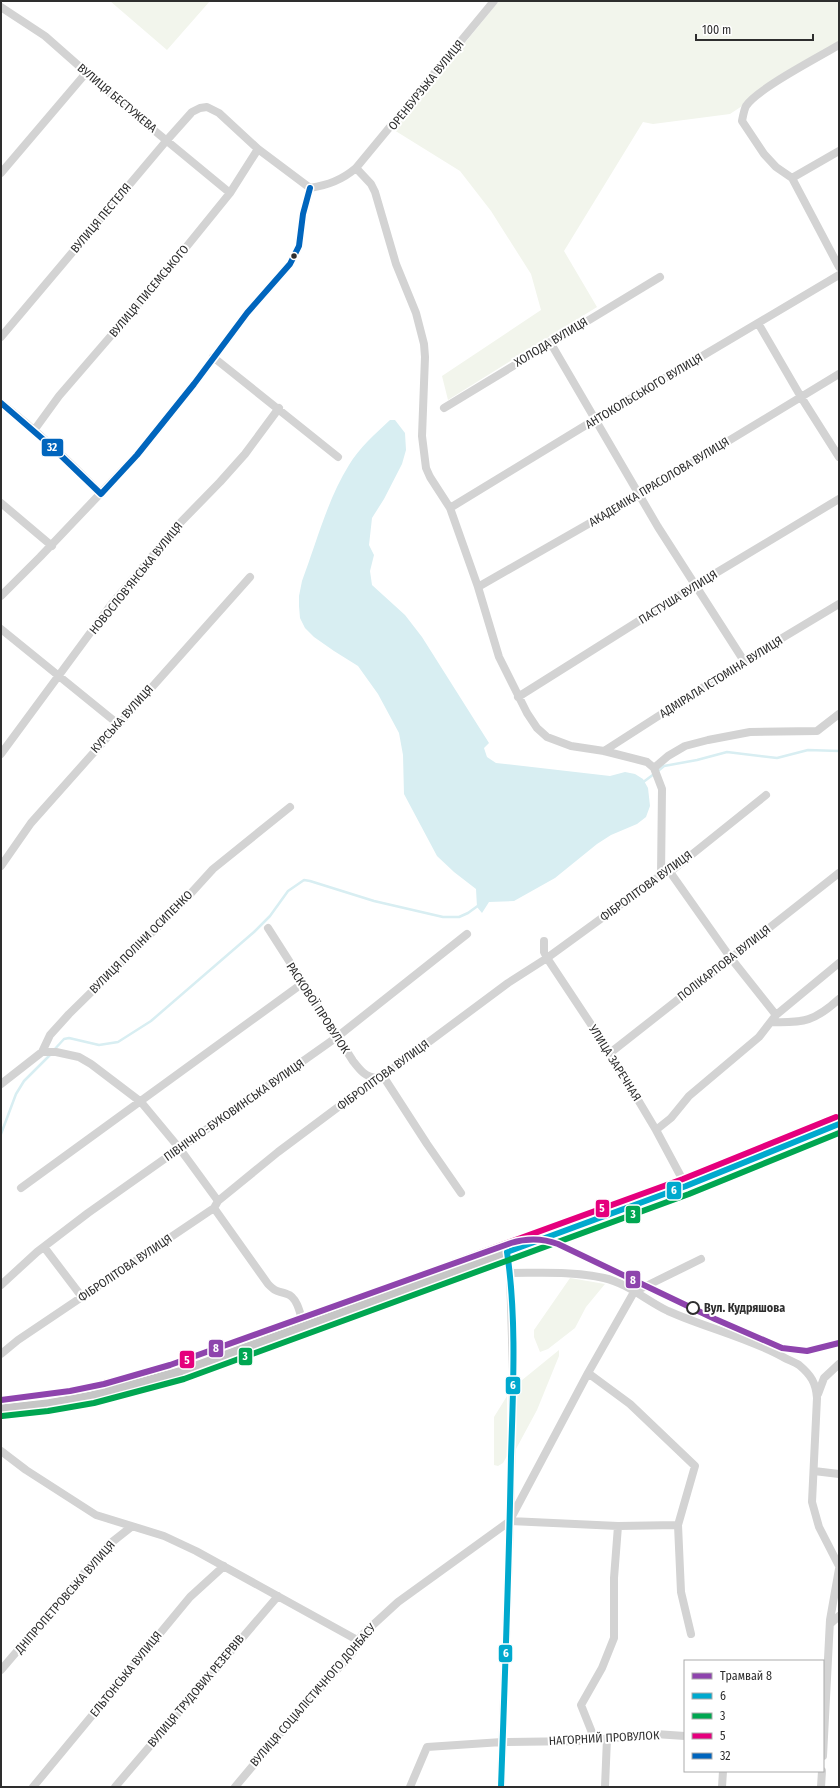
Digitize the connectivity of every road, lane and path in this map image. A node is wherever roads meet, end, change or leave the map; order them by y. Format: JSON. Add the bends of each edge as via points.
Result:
{"nodes":[{"id":1,"x":494,"y":1,"type":"edge"},
{"id":2,"x":1,"y":8,"type":"edge"},
{"id":3,"x":839,"y":45,"type":"edge"},
{"id":4,"x":86,"y":73,"type":"junction"},
{"id":5,"x":167,"y":140,"type":"junction"},
{"id":6,"x":258,"y":149,"type":"junction"},
{"id":7,"x":839,"y":151,"type":"edge"},
{"id":8,"x":356,"y":168,"type":"junction"},
{"id":9,"x":1,"y":173,"type":"edge"},
{"id":10,"x":792,"y":178,"type":"junction"},
{"id":11,"x":310,"y":188,"type":"junction"},
{"id":12,"x":230,"y":193,"type":"junction"},
{"id":13,"x":839,"y":267,"type":"edge"},
{"id":14,"x":839,"y":275,"type":"edge"},
{"id":15,"x":660,"y":277,"type":"dead end"},
{"id":16,"x":758,"y":323,"type":"junction"},
{"id":17,"x":1,"y":337,"type":"edge"},
{"id":18,"x":550,"y":342,"type":"junction"},
{"id":19,"x":213,"y":357,"type":"junction"},
{"id":20,"x":839,"y":374,"type":"edge"},
{"id":21,"x":801,"y":397,"type":"junction"},
{"id":22,"x":1,"y":402,"type":"edge"},
{"id":23,"x":279,"y":408,"type":"junction"},
{"id":24,"x":444,"y":408,"type":"dead end"},
{"id":25,"x":596,"y":419,"type":"junction"},
{"id":26,"x":35,"y":429,"type":"junction"},
{"id":27,"x":338,"y":457,"type":"dead end"},
{"id":28,"x":839,"y":457,"type":"edge"},
{"id":29,"x":102,"y":494,"type":"junction"},
{"id":30,"x":639,"y":495,"type":"junction"},
{"id":31,"x":839,"y":499,"type":"edge"},
{"id":32,"x":1,"y":503,"type":"edge"},
{"id":33,"x":450,"y":508,"type":"junction"},
{"id":34,"x":52,"y":546,"type":"junction"},
{"id":35,"x":250,"y":577,"type":"dead end"},
{"id":36,"x":696,"y":585,"type":"junction"},
{"id":37,"x":478,"y":587,"type":"junction"},
{"id":38,"x":1,"y":596,"type":"edge"},
{"id":39,"x":839,"y":604,"type":"edge"},
{"id":40,"x":1,"y":629,"type":"edge"},
{"id":41,"x":744,"y":661,"type":"junction"},
{"id":42,"x":60,"y":676,"type":"junction"},
{"id":43,"x":518,"y":697,"type":"junction"},
{"id":44,"x":839,"y":714,"type":"edge"},
{"id":45,"x":118,"y":724,"type":"junction"},
{"id":46,"x":604,"y":752,"type":"junction"},
{"id":47,"x":1,"y":754,"type":"edge"},
{"id":48,"x":654,"y":768,"type":"junction"},
{"id":49,"x":766,"y":795,"type":"dead end"},
{"id":50,"x":290,"y":807,"type":"dead end"},
{"id":51,"x":1,"y":866,"type":"edge"},
{"id":52,"x":670,"y":872,"type":"junction"},
{"id":53,"x":839,"y":873,"type":"edge"},
{"id":54,"x":661,"y":875,"type":"junction"},
{"id":55,"x":268,"y":928,"type":"dead end"},
{"id":56,"x":467,"y":934,"type":"dead end"},
{"id":57,"x":544,"y":941,"type":"dead end"},
{"id":58,"x":730,"y":957,"type":"junction"},
{"id":59,"x":547,"y":958,"type":"junction"},
{"id":60,"x":839,"y":963,"type":"edge"},
{"id":61,"x":303,"y":983,"type":"junction"},
{"id":62,"x":839,"y":999,"type":"edge"},
{"id":63,"x":774,"y":1018,"type":"junction"},
{"id":64,"x":337,"y":1037,"type":"junction"},
{"id":65,"x":48,"y":1051,"type":"junction"},
{"id":66,"x":610,"y":1053,"type":"junction"},
{"id":67,"x":380,"y":1077,"type":"junction"},
{"id":68,"x":1,"y":1084,"type":"edge"},
{"id":69,"x":141,"y":1102,"type":"junction"},
{"id":70,"x":839,"y":1124,"type":"edge"},
{"id":71,"x":656,"y":1130,"type":"junction"},
{"id":72,"x":180,"y":1149,"type":"junction"},
{"id":73,"x":686,"y":1186,"type":"junction"},
{"id":74,"x":21,"y":1188,"type":"dead end"},
{"id":75,"x":461,"y":1193,"type":"dead end"},
{"id":76,"x":216,"y":1205,"type":"junction"},
{"id":77,"x":44,"y":1247,"type":"junction"},
{"id":78,"x":507,"y":1252,"type":"junction"},
{"id":79,"x":701,"y":1259,"type":"dead end"},
{"id":80,"x":510,"y":1273,"type":"junction"},
{"id":81,"x":1,"y":1285,"type":"edge"},
{"id":82,"x":634,"y":1292,"type":"junction"},
{"id":83,"x":82,"y":1297,"type":"junction"},
{"id":84,"x":304,"y":1327,"type":"junction"},
{"id":85,"x":1,"y":1354,"type":"edge"},
{"id":86,"x":839,"y":1364,"type":"edge"},
{"id":87,"x":588,"y":1374,"type":"junction"},
{"id":88,"x":817,"y":1398,"type":"junction"},
{"id":89,"x":1,"y":1408,"type":"edge"},
{"id":90,"x":1,"y":1451,"type":"edge"},
{"id":91,"x":814,"y":1471,"type":"junction"},
{"id":92,"x":839,"y":1474,"type":"edge"},
{"id":93,"x":510,"y":1521,"type":"junction"},
{"id":94,"x":678,"y":1525,"type":"junction"},
{"id":95,"x":618,"y":1526,"type":"junction"},
{"id":96,"x":131,"y":1527,"type":"junction"},
{"id":97,"x":224,"y":1566,"type":"junction"},
{"id":98,"x":839,"y":1567,"type":"edge"},
{"id":99,"x":278,"y":1596,"type":"junction"},
{"id":100,"x":839,"y":1616,"type":"edge"},
{"id":101,"x":830,"y":1624,"type":"junction"},
{"id":102,"x":691,"y":1634,"type":"dead end"},
{"id":103,"x":358,"y":1641,"type":"junction"},
{"id":104,"x":1,"y":1670,"type":"edge"},
{"id":105,"x":824,"y":1723,"type":"edge"},
{"id":106,"x":684,"y":1736,"type":"edge"},
{"id":107,"x":607,"y":1738,"type":"junction"},
{"id":108,"x":595,"y":1740,"type":"junction"},
{"id":109,"x":502,"y":1742,"type":"junction"},
{"id":110,"x":723,"y":1772,"type":"edge"},
{"id":111,"x":822,"y":1772,"type":"edge"},
{"id":112,"x":33,"y":1787,"type":"edge"},
{"id":113,"x":115,"y":1787,"type":"edge"},
{"id":114,"x":235,"y":1787,"type":"edge"},
{"id":115,"x":410,"y":1787,"type":"edge"},
{"id":116,"x":500,"y":1787,"type":"edge"},
{"id":117,"x":605,"y":1787,"type":"edge"},
{"id":118,"x":722,"y":1787,"type":"edge"},
{"id":119,"x":822,"y":1787,"type":"edge"}],
"edges":[{"from":1,"to":8,"type":"street","name":"ОРЕНБУРЗЬКА ВУЛИЦЯ"},
{"from":2,"to":4,"type":"street","name":"ВУЛИЦЯ БЕСТУЖЕВА","via":[[45,36]]},
{"from":3,"to":10,"type":"street","via":[[764,90],[746,107],[742,121],[764,154],[776,167]]},
{"from":4,"to":5,"type":"street","name":"ВУЛИЦЯ БЕСТУЖЕВА"},
{"from":4,"to":9,"type":"street"},
{"from":5,"to":6,"type":"street","name":"ВУЛИЦЯ ПЕСТЕЛЯ","via":[[192,112],[207,107],[219,113]]},
{"from":5,"to":12,"type":"street","name":"ВУЛИЦЯ БЕСТУЖЕВА"},
{"from":5,"to":17,"type":"street","name":"ВУЛИЦЯ ПЕСТЕЛЯ"},
{"from":6,"to":11,"type":"street"},
{"from":6,"to":12,"type":"street","name":"ВУЛИЦЯ ПИСЕМСЬКОГО"},
{"from":7,"to":10,"type":"street"},
{"from":8,"to":11,"type":"street","name":"ОРЕНБУРЗЬКА ВУЛИЦЯ","via":[[333,183]]},
{"from":8,"to":33,"type":"street","via":[[375,192],[400,277],[422,330],[425,357],[422,436],[426,468]]},
{"from":10,"to":13,"type":"street"},
{"from":11,"to":19,"type":"street","via":[[295,256]]},
{"from":12,"to":26,"type":"street","name":"ВУЛИЦЯ ПИСЕМСЬКОГО","via":[[59,396]]},
{"from":14,"to":16,"type":"street","name":"АНТОКОЛЬСЬКОГО ВУЛИЦЯ"},
{"from":15,"to":18,"type":"street","name":"ХОЛОДА ВУЛИЦЯ"},
{"from":16,"to":21,"type":"street"},
{"from":16,"to":25,"type":"street","name":"АНТОКОЛЬСЬКОГО ВУЛИЦЯ"},
{"from":18,"to":24,"type":"street","name":"ХОЛОДА ВУЛИЦЯ"},
{"from":18,"to":25,"type":"street"},
{"from":19,"to":23,"type":"street"},
{"from":19,"to":29,"type":"street","via":[[137,456]]},
{"from":20,"to":21,"type":"street","name":"АКАДЕМІКА ПРАСОЛОВА ВУЛИЦЯ"},
{"from":21,"to":28,"type":"street"},
{"from":21,"to":30,"type":"street","name":"АКАДЕМІКА ПРАСОЛОВА ВУЛИЦЯ"},
{"from":22,"to":26,"type":"street"},
{"from":23,"to":27,"type":"street"},
{"from":23,"to":42,"type":"street","name":"НОВОСЛОВ'ЯНСЬКА ВУЛИЦЯ","via":[[245,454],[179,524],[110,606]]},
{"from":25,"to":30,"type":"street"},
{"from":25,"to":33,"type":"street","name":"АНТОКОЛЬСЬКОГО ВУЛИЦЯ"},
{"from":26,"to":29,"type":"street"},
{"from":29,"to":34,"type":"street"},
{"from":30,"to":36,"type":"street"},
{"from":30,"to":37,"type":"street","name":"АКАДЕМІКА ПРАСОЛОВА ВУЛИЦЯ"},
{"from":31,"to":36,"type":"street","name":"ПАСТУША ВУЛИЦЯ"},
{"from":32,"to":34,"type":"street"},
{"from":33,"to":37,"type":"street"},
{"from":34,"to":38,"type":"street"},
{"from":35,"to":45,"type":"street","name":"КУРСЬКА ВУЛИЦЯ"},
{"from":36,"to":41,"type":"street"},
{"from":36,"to":43,"type":"street","name":"ПАСТУША ВУЛИЦЯ"},
{"from":37,"to":43,"type":"street","via":[[499,656]]},
{"from":39,"to":41,"type":"street","name":"АДМІРАЛА ІСТОМІНА ВУЛИЦЯ"},
{"from":40,"to":42,"type":"street"},
{"from":41,"to":46,"type":"street","name":"АДМІРАЛА ІСТОМІНА ВУЛИЦЯ"},
{"from":42,"to":45,"type":"street"},
{"from":42,"to":47,"type":"street","name":"НОВОСЛОВ'ЯНСЬКА ВУЛИЦЯ"},
{"from":43,"to":46,"type":"street","via":[[537,728],[547,736],[571,746]]},
{"from":44,"to":48,"type":"street","via":[[817,731],[750,732],[684,746]]},
{"from":45,"to":51,"type":"street","name":"КУРСЬКА ВУЛИЦЯ","via":[[31,823]]},
{"from":46,"to":48,"type":"street","via":[[647,762]]},
{"from":48,"to":54,"type":"street","via":[[662,789],[663,800]]},
{"from":49,"to":52,"type":"street","name":"ФІБРОЛІТОВА ВУЛИЦЯ"},
{"from":50,"to":65,"type":"street","name":"ВУЛИЦЯ ПОЛІНИ ОСИПЕНКО","via":[[213,869],[178,908],[69,1014],[50,1035]]},
{"from":52,"to":54,"type":"street","name":"ФІБРОЛІТОВА ВУЛИЦЯ"},
{"from":52,"to":58,"type":"street"},
{"from":53,"to":58,"type":"street","name":"ПОЛІКАРПОВА ВУЛИЦЯ"},
{"from":54,"to":59,"type":"street","name":"ФІБРОЛІТОВА ВУЛИЦЯ"},
{"from":55,"to":61,"type":"street","name":"РАСКОВОЇ ПРОВУЛОК"},
{"from":56,"to":64,"type":"street","name":"ПІВНІЧНО-БУКОВИНСЬКА ВУЛИЦЯ"},
{"from":57,"to":59,"type":"street","name":"УЛИЦА ЗАРЕЧНАЯ"},
{"from":58,"to":63,"type":"street"},
{"from":58,"to":66,"type":"street","name":"ПОЛІКАРПОВА ВУЛИЦЯ"},
{"from":59,"to":66,"type":"street","name":"УЛИЦА ЗАРЕЧНАЯ"},
{"from":59,"to":67,"type":"street","name":"ФІБРОЛІТОВА ВУЛИЦЯ","via":[[508,983]]},
{"from":60,"to":63,"type":"street"},
{"from":61,"to":64,"type":"street","name":"РАСКОВОЇ ПРОВУЛОК"},
{"from":61,"to":69,"type":"street"},
{"from":62,"to":63,"type":"street","via":[[819,1016],[793,1023]]},
{"from":63,"to":71,"type":"street","via":[[759,1037],[688,1096],[671,1118]]},
{"from":64,"to":67,"type":"street","name":"РАСКОВОЇ ПРОВУЛОК","via":[[362,1073],[369,1077]]},
{"from":64,"to":72,"type":"street","name":"ПІВНІЧНО-БУКОВИНСЬКА ВУЛИЦЯ"},
{"from":65,"to":68,"type":"street","name":"ВУЛИЦЯ ПОЛІНИ ОСИПЕНКО"},
{"from":65,"to":69,"type":"street","via":[[79,1057]]},
{"from":66,"to":71,"type":"street","name":"УЛИЦА ЗАРЕЧНАЯ"},
{"from":67,"to":75,"type":"street"},
{"from":67,"to":76,"type":"street","name":"ФІБРОЛІТОВА ВУЛИЦЯ","via":[[278,1152]]},
{"from":69,"to":72,"type":"street"},
{"from":69,"to":74,"type":"street"},
{"from":70,"to":73,"type":"main road"},
{"from":71,"to":73,"type":"street","name":"УЛИЦА ЗАРЕЧНАЯ"},
{"from":72,"to":76,"type":"street"},
{"from":72,"to":77,"type":"street","name":"ПІВНІЧНО-БУКОВИНСЬКА ВУЛИЦЯ"},
{"from":73,"to":78,"type":"main road"},
{"from":76,"to":83,"type":"street","name":"ФІБРОЛІТОВА ВУЛИЦЯ"},
{"from":76,"to":84,"type":"street","via":[[268,1284],[278,1293],[288,1294],[293,1298]]},
{"from":77,"to":81,"type":"street","name":"ПІВНІЧНО-БУКОВИНСЬКА ВУЛИЦЯ"},
{"from":77,"to":83,"type":"street"},
{"from":78,"to":80,"type":"street"},
{"from":78,"to":84,"type":"main road"},
{"from":79,"to":82,"type":"street"},
{"from":80,"to":82,"type":"street","via":[[566,1273],[604,1278],[620,1283]]},
{"from":80,"to":93,"type":"street","via":[[513,1372]]},
{"from":82,"to":87,"type":"street"},
{"from":82,"to":88,"type":"street","via":[[667,1311],[752,1342],[797,1364],[814,1382]]},
{"from":83,"to":85,"type":"street","name":"ФІБРОЛІТОВА ВУЛИЦЯ"},
{"from":84,"to":89,"type":"main road","via":[[112,1392],[44,1404]]},
{"from":86,"to":88,"type":"street","via":[[824,1378]]},
{"from":87,"to":93,"type":"street"},
{"from":87,"to":94,"type":"street","via":[[630,1404],[695,1466]]},
{"from":88,"to":91,"type":"street"},
{"from":90,"to":96,"type":"street","via":[[96,1515]]},
{"from":91,"to":92,"type":"street"},
{"from":91,"to":98,"type":"street","via":[[811,1491],[815,1514]]},
{"from":93,"to":95,"type":"street"},
{"from":93,"to":103,"type":"street","name":"ВУЛИЦЯ СОЦІАЛІСТИЧНОГО ДОНБАСУ","via":[[398,1602]]},
{"from":93,"to":109,"type":"street"},
{"from":94,"to":95,"type":"street"},
{"from":94,"to":102,"type":"street","via":[[681,1592]]},
{"from":95,"to":108,"type":"street","via":[[614,1578],[614,1638],[602,1668],[581,1705]]},
{"from":96,"to":97,"type":"street","via":[[164,1536]]},
{"from":96,"to":104,"type":"street","name":"ДНІПРОПЕТРОВСЬКА ВУЛИЦЯ","via":[[108,1546]]},
{"from":97,"to":99,"type":"street"},
{"from":97,"to":112,"type":"street","name":"ЕЛЬТОНСЬКА ВУЛИЦЯ","via":[[190,1597]]},
{"from":98,"to":101,"type":"street"},
{"from":99,"to":103,"type":"street"},
{"from":99,"to":113,"type":"street","name":"ВУЛИЦЯ ТРУДОВИХ РЕЗЕРВІВ"},
{"from":100,"to":101,"type":"street"},
{"from":101,"to":105,"type":"street"},
{"from":103,"to":114,"type":"street","name":"ВУЛИЦЯ СОЦІАЛІСТИЧНОГО ДОНБАСУ","via":[[352,1653]]},
{"from":106,"to":107,"type":"street","name":"НАГОРНИЙ ПРОВУЛОК","via":[[655,1734]]},
{"from":107,"to":108,"type":"street","name":"НАГОРНИЙ ПРОВУЛОК"},
{"from":107,"to":117,"type":"street"},
{"from":108,"to":109,"type":"street","name":"НАГОРНИЙ ПРОВУЛОК"},
{"from":109,"to":115,"type":"street","name":"НАГОРНИЙ ПРОВУЛОК","via":[[427,1747]]},
{"from":109,"to":116,"type":"street"},
{"from":110,"to":118,"type":"street"},
{"from":111,"to":119,"type":"street"}]}
